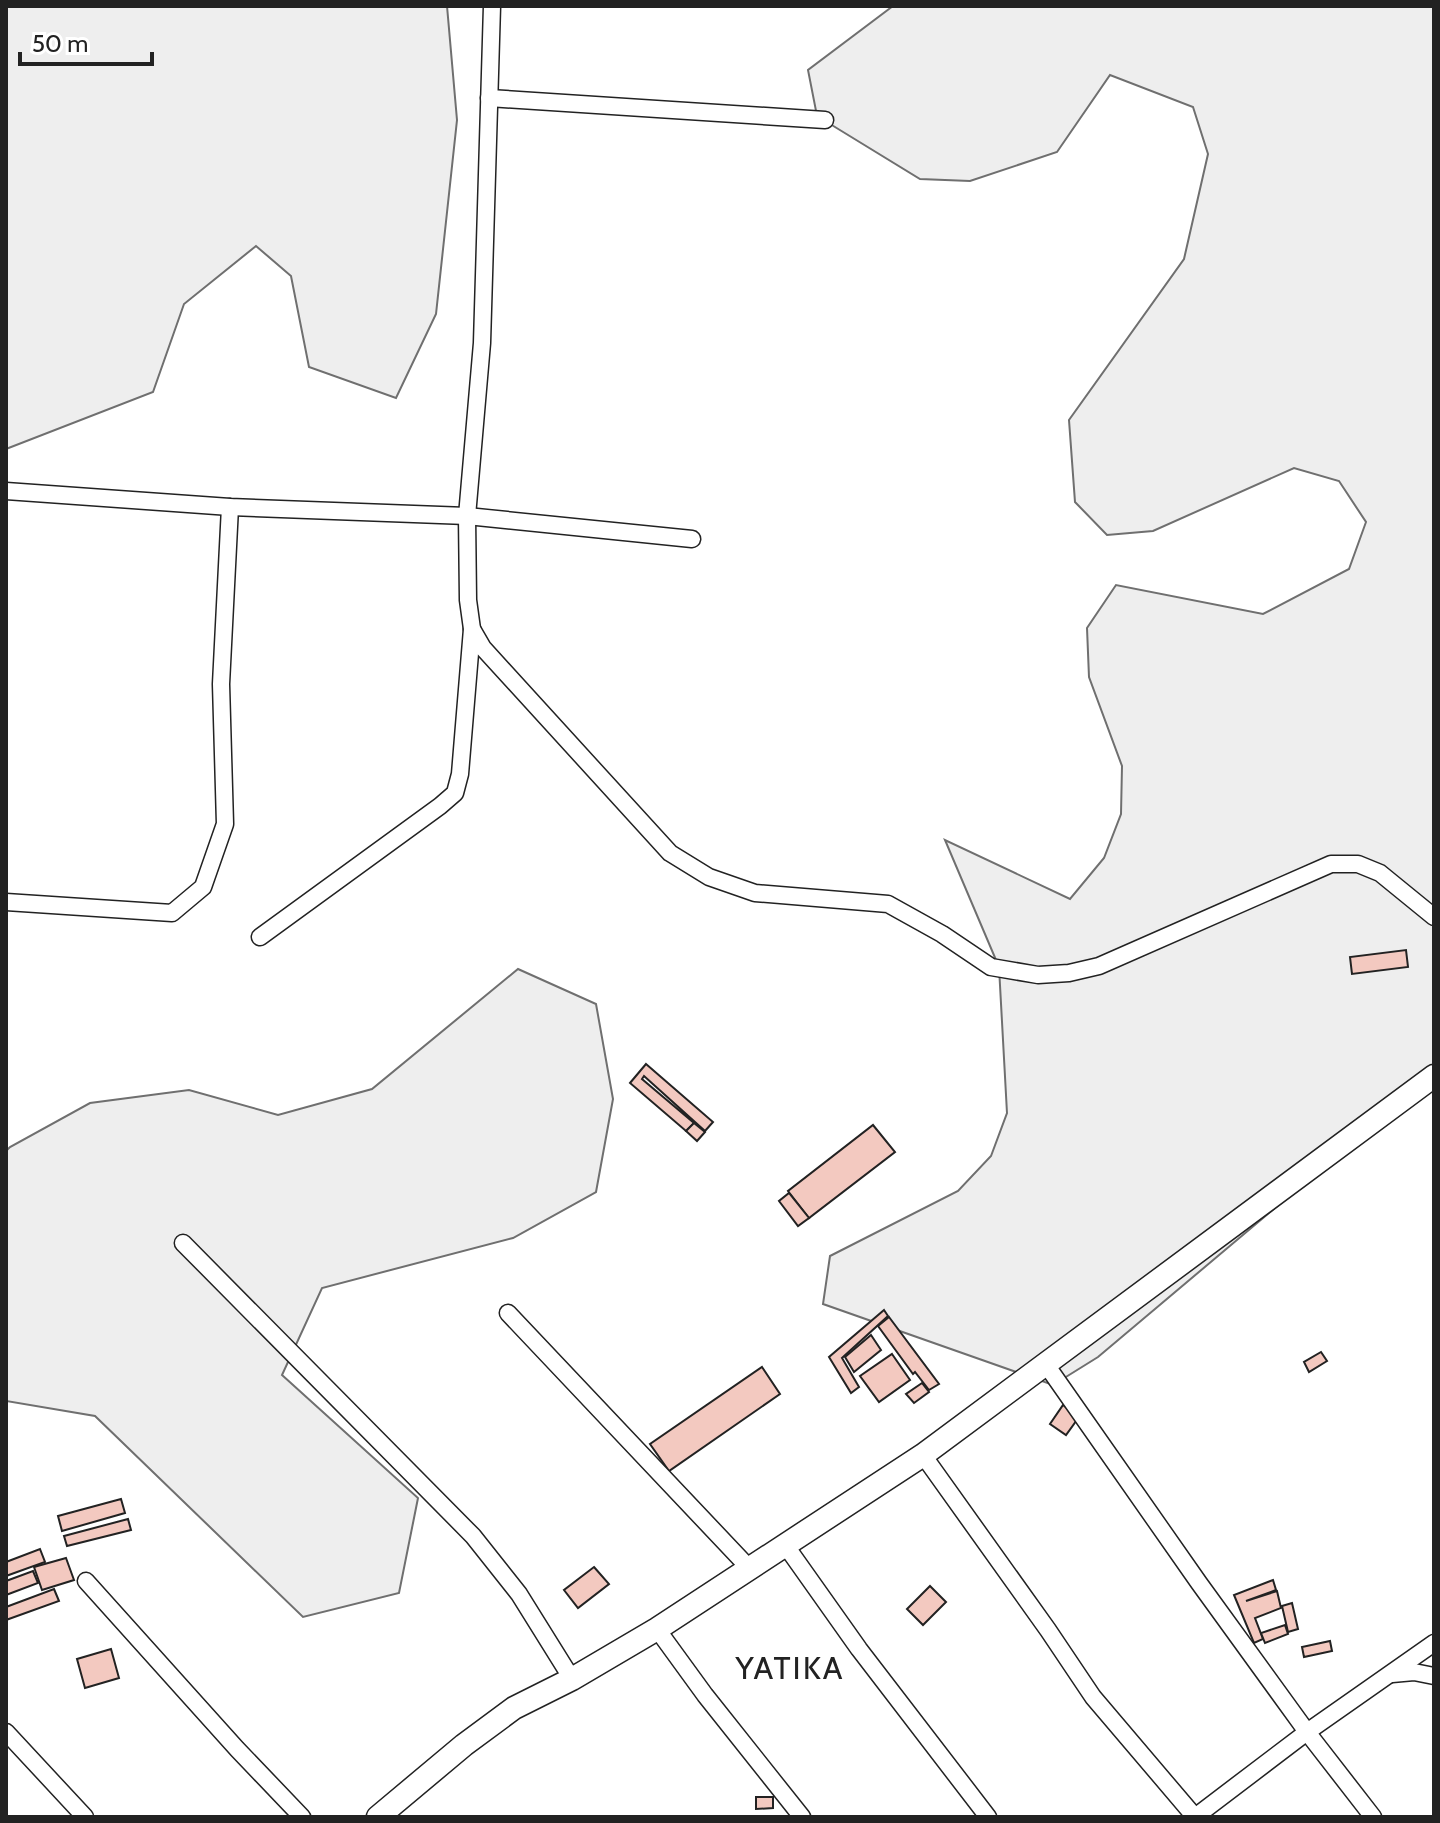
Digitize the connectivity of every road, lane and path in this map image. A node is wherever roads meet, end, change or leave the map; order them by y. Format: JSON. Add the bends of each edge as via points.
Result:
{"nodes":[{"id":1,"x":492,"y":6,"type":"edge"},
{"id":2,"x":489,"y":98,"type":"junction"},
{"id":3,"x":825,"y":120,"type":"dead end"},
{"id":4,"x":6,"y":491,"type":"edge"},
{"id":5,"x":230,"y":507,"type":"junction"},
{"id":6,"x":467,"y":516,"type":"junction"},
{"id":7,"x":692,"y":539,"type":"dead end"},
{"id":8,"x":472,"y":629,"type":"junction"},
{"id":9,"x":6,"y":902,"type":"edge"},
{"id":10,"x":1434,"y":917,"type":"edge"},
{"id":11,"x":260,"y":937,"type":"dead end"},
{"id":12,"x":1434,"y":1076,"type":"edge"},
{"id":13,"x":183,"y":1243,"type":"dead end"},
{"id":14,"x":508,"y":1313,"type":"dead end"},
{"id":15,"x":1045,"y":1363,"type":"junction"},
{"id":16,"x":923,"y":1455,"type":"junction"},
{"id":17,"x":786,"y":1546,"type":"junction"},
{"id":18,"x":751,"y":1570,"type":"junction"},
{"id":19,"x":86,"y":1581,"type":"dead end"},
{"id":20,"x":657,"y":1629,"type":"junction"},
{"id":21,"x":1434,"y":1643,"type":"edge"},
{"id":22,"x":1391,"y":1674,"type":"junction"},
{"id":23,"x":1434,"y":1676,"type":"edge"},
{"id":24,"x":572,"y":1679,"type":"junction"},
{"id":25,"x":6,"y":1732,"type":"edge"},
{"id":26,"x":1307,"y":1732,"type":"junction"},
{"id":27,"x":85,"y":1817,"type":"edge"},
{"id":28,"x":302,"y":1817,"type":"edge"},
{"id":29,"x":378,"y":1817,"type":"edge"},
{"id":30,"x":802,"y":1817,"type":"edge"},
{"id":31,"x":988,"y":1817,"type":"edge"},
{"id":32,"x":1195,"y":1817,"type":"edge"},
{"id":33,"x":1373,"y":1817,"type":"edge"}],
"edges":[{"from":1,"to":2,"type":"street"},
{"from":2,"to":3,"type":"street"},
{"from":2,"to":6,"type":"street","via":[[482,343]]},
{"from":4,"to":5,"type":"street"},
{"from":5,"to":6,"type":"street"},
{"from":5,"to":9,"type":"street","via":[[221,684],[225,824],[203,887],[172,913]]},
{"from":6,"to":7,"type":"street"},
{"from":6,"to":8,"type":"street"},
{"from":8,"to":10,"type":"street","via":[[483,648],[670,853],[709,877],[755,893],[888,904],[991,967],[1038,975],[1099,966],[1331,864],[1358,864],[1380,873]]},
{"from":8,"to":11,"type":"street","via":[[455,793]]},
{"from":12,"to":15,"type":"main road"},
{"from":13,"to":24,"type":"street","via":[[473,1536],[519,1594]]},
{"from":14,"to":18,"type":"street"},
{"from":15,"to":16,"type":"main road"},
{"from":15,"to":26,"type":"street"},
{"from":16,"to":17,"type":"main road"},
{"from":16,"to":32,"type":"street","via":[[1093,1697]]},
{"from":17,"to":18,"type":"main road"},
{"from":17,"to":31,"type":"street"},
{"from":18,"to":20,"type":"main road"},
{"from":19,"to":28,"type":"street"},
{"from":20,"to":24,"type":"main road"},
{"from":20,"to":30,"type":"street"},
{"from":21,"to":22,"type":"street"},
{"from":22,"to":23,"type":"street"},
{"from":22,"to":26,"type":"street"},
{"from":24,"to":29,"type":"main road","via":[[514,1708]]},
{"from":25,"to":27,"type":"street"},
{"from":26,"to":32,"type":"street"},
{"from":26,"to":33,"type":"street"}]}
